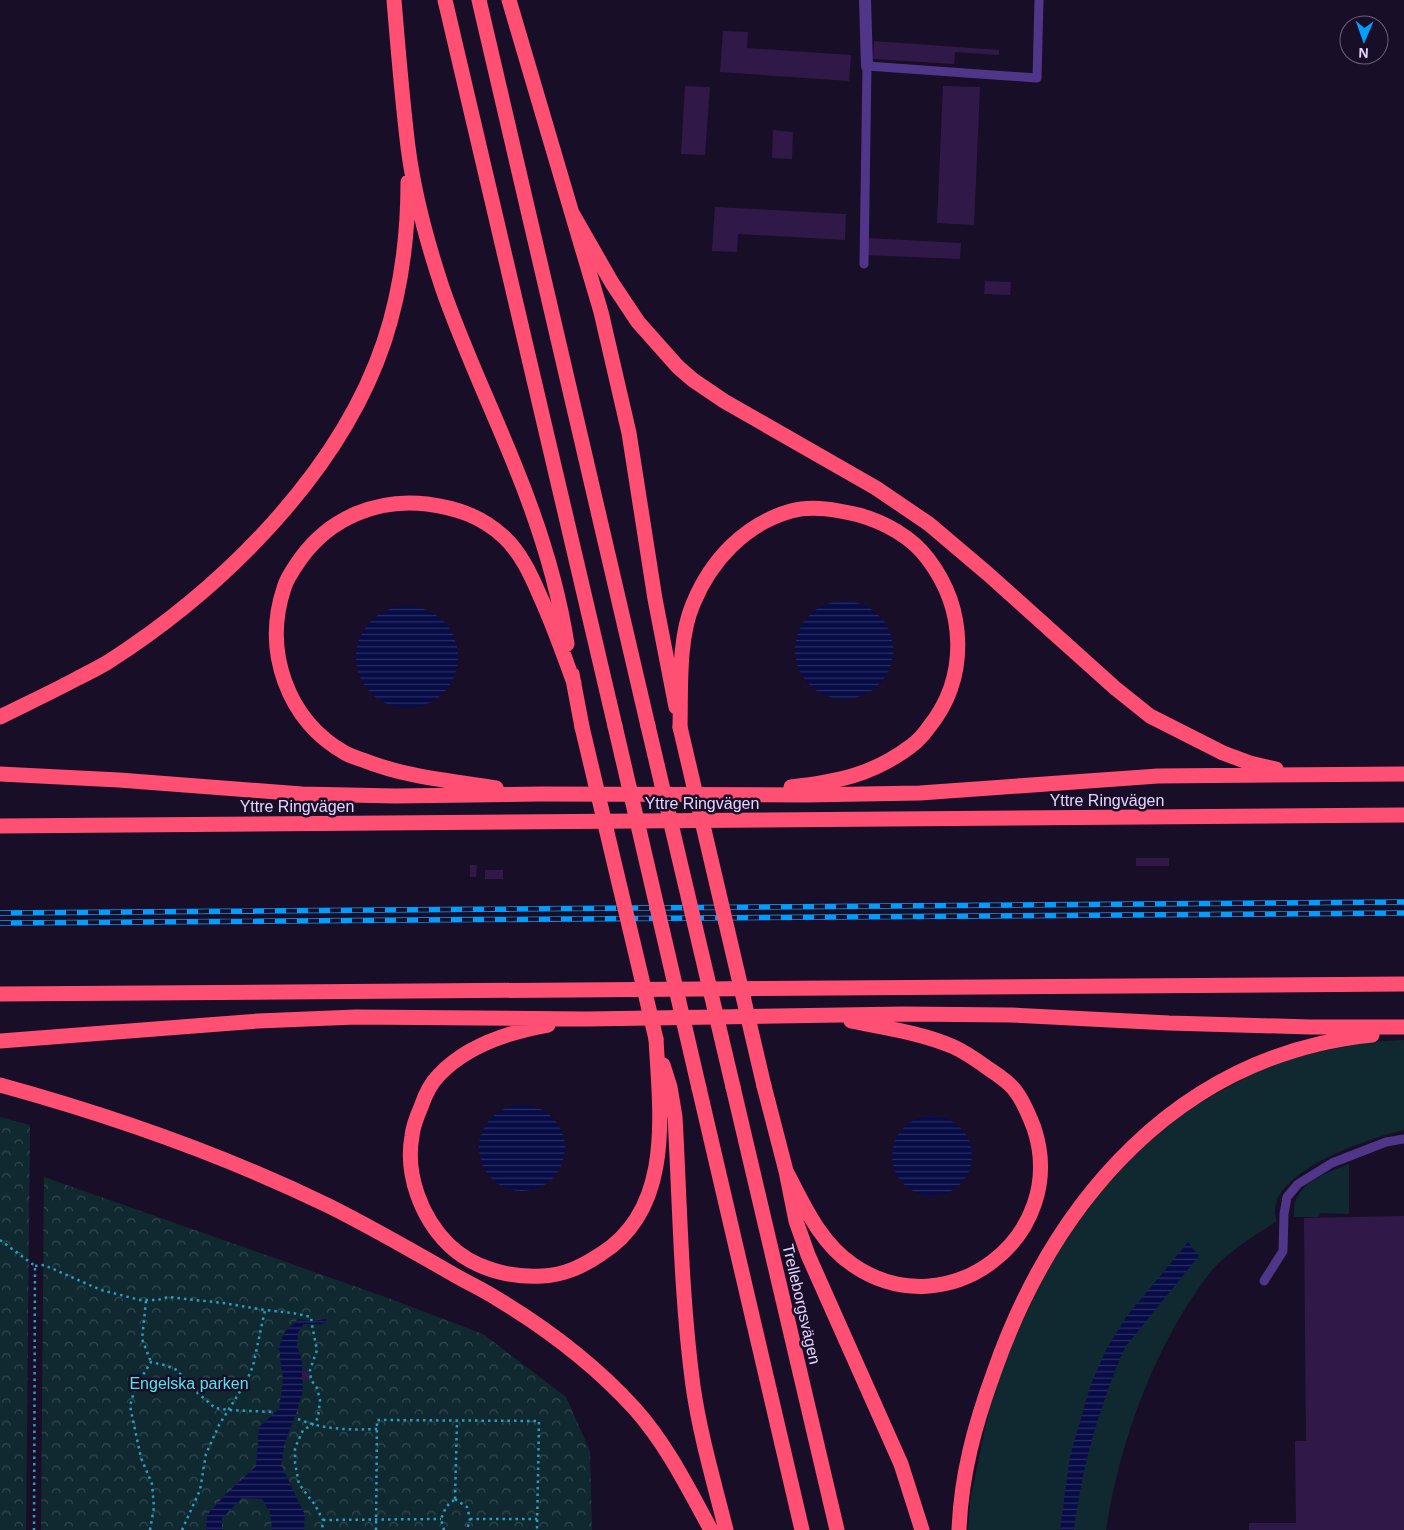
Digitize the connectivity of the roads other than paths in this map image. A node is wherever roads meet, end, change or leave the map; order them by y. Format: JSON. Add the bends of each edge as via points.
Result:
{"nodes":[{"id":1,"x":394,"y":0,"type":"edge"},
{"id":2,"x":446,"y":0,"type":"edge"},
{"id":3,"x":479,"y":0,"type":"edge"},
{"id":4,"x":509,"y":0,"type":"edge"},
{"id":5,"x":865,"y":0,"type":"edge"},
{"id":6,"x":1039,"y":0,"type":"edge"},
{"id":7,"x":868,"y":66,"type":"junction"},
{"id":8,"x":408,"y":148,"type":"junction"},
{"id":9,"x":572,"y":213,"type":"junction"},
{"id":10,"x":864,"y":264,"type":"dead end"},
{"id":11,"x":574,"y":683,"type":"junction"},
{"id":12,"x":0,"y":717,"type":"edge"},
{"id":13,"x":680,"y":728,"type":"junction"},
{"id":14,"x":0,"y":774,"type":"edge"},
{"id":15,"x":1330,"y":774,"type":"junction"},
{"id":16,"x":1404,"y":774,"type":"edge"},
{"id":17,"x":542,"y":794,"type":"junction"},
{"id":18,"x":727,"y":795,"type":"junction"},
{"id":19,"x":1404,"y":815,"type":"edge"},
{"id":20,"x":0,"y":826,"type":"edge"},
{"id":21,"x":1404,"y":984,"type":"edge"},
{"id":22,"x":0,"y":994,"type":"edge"},
{"id":23,"x":823,"y":1015,"type":"junction"},
{"id":24,"x":587,"y":1019,"type":"junction"},
{"id":25,"x":1404,"y":1027,"type":"edge"},
{"id":26,"x":1404,"y":1032,"type":"edge"},
{"id":27,"x":0,"y":1041,"type":"edge"},
{"id":28,"x":0,"y":1085,"type":"edge"},
{"id":29,"x":664,"y":1088,"type":"junction"},
{"id":30,"x":1404,"y":1139,"type":"edge"},
{"id":31,"x":786,"y":1171,"type":"junction"},
{"id":32,"x":1264,"y":1281,"type":"dead end"},
{"id":33,"x":710,"y":1530,"type":"edge"},
{"id":34,"x":726,"y":1530,"type":"edge"},
{"id":35,"x":802,"y":1530,"type":"edge"},
{"id":36,"x":837,"y":1530,"type":"edge"},
{"id":37,"x":922,"y":1530,"type":"edge"},
{"id":38,"x":959,"y":1530,"type":"edge"}],
"edges":[{"from":1,"to":8,"type":"highway"},
{"from":2,"to":35,"type":"highway","bridge":true},
{"from":3,"to":36,"type":"highway","name":"Trelleborgsvägen","bridge":true},
{"from":4,"to":9,"type":"highway"},
{"from":5,"to":7,"type":"street"},
{"from":6,"to":7,"type":"lane","via":[[1037,78]]},
{"from":7,"to":10,"type":"lane"},
{"from":8,"to":11,"type":"highway","via":[[442,286],[516,468],[546,555],[563,620]]},
{"from":8,"to":12,"type":"highway","via":[[406,241],[384,342],[366,386],[316,472],[247,550],[166,623],[106,663]]},
{"from":9,"to":13,"type":"highway","via":[[602,312],[629,433],[655,599]]},
{"from":9,"to":15,"type":"highway","via":[[638,322],[693,380],[876,488],[929,524],[1150,716],[1250,763]]},
{"from":11,"to":17,"type":"highway","via":[[553,624],[524,560],[504,537],[472,515],[446,506],[396,503],[342,520],[321,535],[293,569],[284,587],[277,618],[279,665],[300,714],[328,741],[345,753],[402,772]]},
{"from":11,"to":29,"type":"highway","bridge":true,"via":[[656,1039]]},
{"from":13,"to":18,"type":"highway","via":[[686,620],[713,567],[746,533],[792,511],[835,510],[871,518],[903,535],[928,558],[954,608],[959,645],[946,701],[923,734],[892,758],[849,778]]},
{"from":13,"to":31,"type":"highway","bridge":true},
{"from":14,"to":17,"type":"highway","via":[[302,794]]},
{"from":15,"to":16,"type":"highway"},
{"from":15,"to":18,"type":"highway","via":[[1158,776],[920,793]]},
{"from":17,"to":18,"type":"highway"},
{"from":19,"to":20,"type":"highway","name":"Yttre Ringvägen"},
{"from":21,"to":22,"type":"highway"},
{"from":23,"to":24,"type":"highway"},
{"from":23,"to":25,"type":"highway","via":[[1011,1015],[1310,1028]]},
{"from":23,"to":31,"type":"highway","via":[[903,1032],[953,1047],[1003,1078],[1014,1089],[1036,1134],[1040,1166],[1033,1209],[1017,1237],[989,1266],[947,1284],[907,1286],[879,1279],[852,1265],[841,1255],[817,1230]]},
{"from":24,"to":27,"type":"highway","via":[[356,1017],[258,1021]]},
{"from":24,"to":29,"type":"highway","via":[[528,1029],[485,1044],[452,1064],[429,1088],[412,1136],[411,1163],[424,1210],[448,1245],[488,1268],[529,1277],[567,1272],[608,1250],[631,1228],[647,1201],[659,1152]]},
{"from":26,"to":38,"type":"highway","via":[[1363,1036],[1301,1049],[1231,1076],[1176,1110],[1111,1169],[1056,1242],[1018,1310],[972,1437]]},
{"from":28,"to":33,"type":"highway","via":[[99,1114],[223,1159],[329,1206],[496,1298],[561,1343],[635,1409],[687,1484]]},
{"from":29,"to":34,"type":"highway","via":[[675,1117],[684,1299],[693,1386]]},
{"from":30,"to":32,"type":"lane","via":[[1386,1142],[1332,1163],[1298,1184],[1288,1197],[1284,1214],[1283,1251]]},
{"from":31,"to":37,"type":"highway","via":[[796,1221],[808,1255],[901,1464]]}]}
